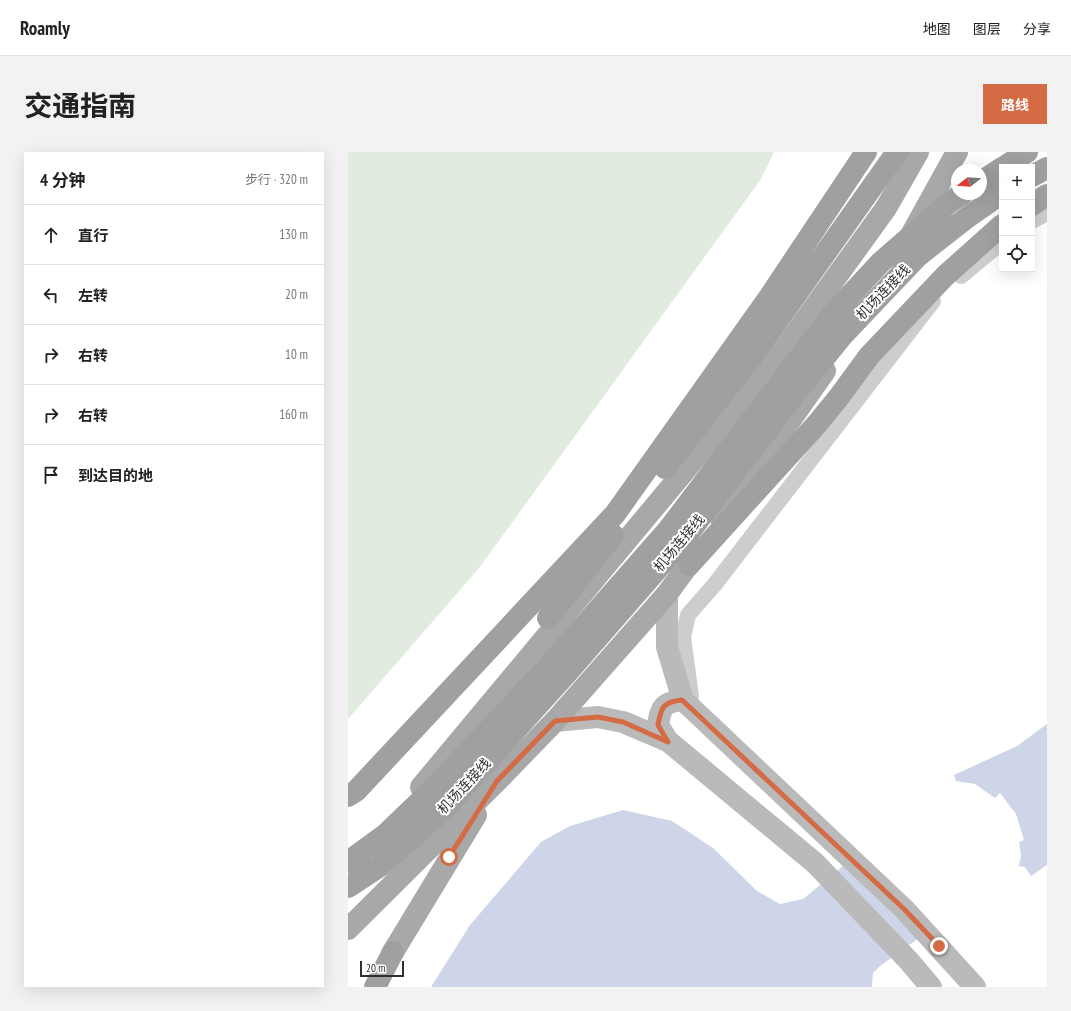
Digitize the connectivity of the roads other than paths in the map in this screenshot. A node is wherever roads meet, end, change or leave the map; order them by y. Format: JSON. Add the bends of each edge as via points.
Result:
{"nodes":[{"id":1,"x":866,"y":152,"type":"edge"},
{"id":2,"x":898,"y":152,"type":"edge"},
{"id":3,"x":918,"y":152,"type":"edge"},
{"id":4,"x":957,"y":152,"type":"edge"},
{"id":5,"x":1027,"y":152,"type":"edge"},
{"id":6,"x":1009,"y":164,"type":"edge"},
{"id":7,"x":1047,"y":168,"type":"edge"},
{"id":8,"x":999,"y":171,"type":"edge"},
{"id":9,"x":1035,"y":174,"type":"edge"},
{"id":10,"x":987,"y":178,"type":"edge"},
{"id":11,"x":999,"y":195,"type":"edge"},
{"id":12,"x":1047,"y":195,"type":"edge"},
{"id":13,"x":953,"y":200,"type":"edge"},
{"id":14,"x":1035,"y":203,"type":"edge"},
{"id":15,"x":1047,"y":213,"type":"edge"},
{"id":16,"x":1035,"y":220,"type":"edge"},
{"id":17,"x":999,"y":228,"type":"edge"},
{"id":18,"x":999,"y":244,"type":"edge"},
{"id":19,"x":689,"y":565,"type":"junction"},
{"id":20,"x":667,"y":594,"type":"junction"},
{"id":21,"x":548,"y":618,"type":"joint"},
{"id":22,"x":688,"y":706,"type":"junction"},
{"id":23,"x":555,"y":721,"type":"junction"},
{"id":24,"x":668,"y":742,"type":"junction"},
{"id":25,"x":458,"y":744,"type":"junction"},
{"id":26,"x":497,"y":781,"type":"junction"},
{"id":27,"x":348,"y":796,"type":"edge"},
{"id":28,"x":348,"y":863,"type":"edge"},
{"id":29,"x":348,"y":887,"type":"edge"},
{"id":30,"x":348,"y":929,"type":"edge"},
{"id":31,"x":393,"y":952,"type":"joint"},
{"id":32,"x":375,"y":987,"type":"edge"},
{"id":33,"x":931,"y":987,"type":"edge"},
{"id":34,"x":975,"y":987,"type":"edge"}],
"edges":[{"from":1,"to":27,"type":"highway","via":[[770,296],[615,514],[356,791]]},
{"from":2,"to":21,"type":"highway","via":[[754,354]]},
{"from":3,"to":25,"type":"main road","via":[[886,208],[772,366]]},
{"from":4,"to":19,"type":"main road","via":[[874,302]]},
{"from":5,"to":6,"type":"highway"},
{"from":7,"to":9,"type":"highway"},
{"from":8,"to":10,"type":"highway"},
{"from":11,"to":29,"type":"highway","name":"机场连接线","bridge":true,"via":[[918,256],[842,336],[687,535],[567,673],[446,807],[380,866]]},
{"from":12,"to":14,"type":"highway"},
{"from":13,"to":28,"type":"highway","name":"机场连接线","bridge":true,"via":[[882,262],[832,315],[668,530],[546,669],[433,789],[386,834]]},
{"from":15,"to":16,"type":"street"},
{"from":17,"to":19,"type":"highway","via":[[945,276],[869,356],[817,424]]},
{"from":18,"to":22,"type":"street","via":[[937,296],[688,615],[683,637]]},
{"from":19,"to":20,"type":"main road"},
{"from":20,"to":22,"type":"main road","via":[[667,646]]},
{"from":20,"to":23,"type":"main road"},
{"from":21,"to":25,"type":"main road"},
{"from":22,"to":24,"type":"main road","via":[[674,701],[664,705],[660,711],[658,725]]},
{"from":22,"to":34,"type":"main road","via":[[904,909]]},
{"from":23,"to":24,"type":"main road","via":[[598,717],[623,722]]},
{"from":23,"to":26,"type":"main road"},
{"from":24,"to":33,"type":"main road","via":[[815,863]]},
{"from":25,"to":28,"type":"main road"},
{"from":26,"to":30,"type":"main road"},
{"from":26,"to":31,"type":"main road"},
{"from":31,"to":32,"type":"highway"}]}
